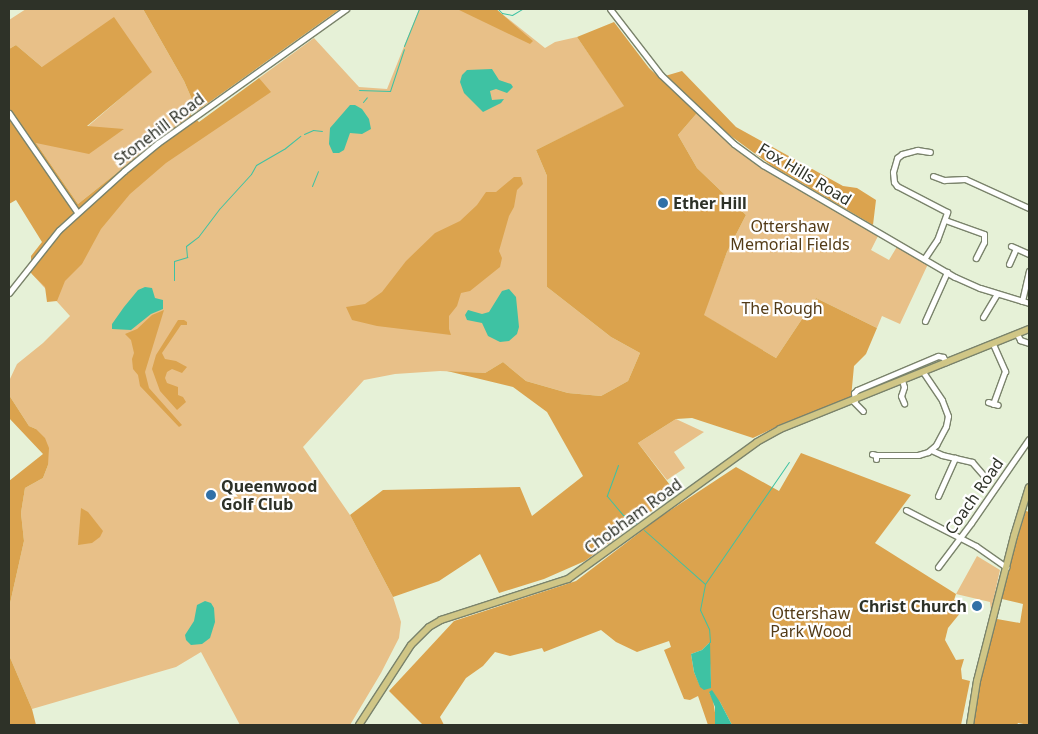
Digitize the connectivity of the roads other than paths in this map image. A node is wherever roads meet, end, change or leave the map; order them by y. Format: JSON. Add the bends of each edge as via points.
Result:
{"nodes":[{"id":1,"x":346,"y":9,"type":"edge"},
{"id":2,"x":610,"y":9,"type":"edge"},
{"id":3,"x":9,"y":113,"type":"edge"},
{"id":4,"x":930,"y":152,"type":"dead end"},
{"id":5,"x":933,"y":176,"type":"dead end"},
{"id":6,"x":1029,"y":208,"type":"edge"},
{"id":7,"x":77,"y":212,"type":"junction"},
{"id":8,"x":945,"y":220,"type":"junction"},
{"id":9,"x":1029,"y":254,"type":"edge"},
{"id":10,"x":976,"y":258,"type":"dead end"},
{"id":11,"x":924,"y":259,"type":"junction"},
{"id":12,"x":1009,"y":264,"type":"dead end"},
{"id":13,"x":1029,"y":271,"type":"edge"},
{"id":14,"x":947,"y":272,"type":"junction"},
{"id":15,"x":9,"y":293,"type":"edge"},
{"id":16,"x":997,"y":294,"type":"junction"},
{"id":17,"x":1022,"y":301,"type":"junction"},
{"id":18,"x":1029,"y":303,"type":"edge"},
{"id":19,"x":983,"y":318,"type":"dead end"},
{"id":20,"x":925,"y":320,"type":"dead end"},
{"id":21,"x":1029,"y":330,"type":"edge"},
{"id":22,"x":1017,"y":334,"type":"junction"},
{"id":23,"x":1029,"y":343,"type":"edge"},
{"id":24,"x":993,"y":344,"type":"junction"},
{"id":25,"x":946,"y":362,"type":"junction"},
{"id":26,"x":923,"y":372,"type":"junction"},
{"id":27,"x":902,"y":380,"type":"junction"},
{"id":28,"x":854,"y":400,"type":"junction"},
{"id":29,"x":904,"y":403,"type":"dead end"},
{"id":30,"x":993,"y":404,"type":"dead end"},
{"id":31,"x":863,"y":411,"type":"dead end"},
{"id":32,"x":1029,"y":439,"type":"edge"},
{"id":33,"x":932,"y":450,"type":"junction"},
{"id":34,"x":875,"y":456,"type":"dead end"},
{"id":35,"x":955,"y":458,"type":"junction"},
{"id":36,"x":986,"y":478,"type":"dead end"},
{"id":37,"x":1029,"y":487,"type":"edge"},
{"id":38,"x":941,"y":493,"type":"dead end"},
{"id":39,"x":906,"y":510,"type":"dead end"},
{"id":40,"x":960,"y":538,"type":"junction"},
{"id":41,"x":938,"y":567,"type":"dead end"},
{"id":42,"x":1006,"y":567,"type":"junction"},
{"id":43,"x":359,"y":725,"type":"edge"},
{"id":44,"x":970,"y":725,"type":"edge"}],
"edges":[{"from":1,"to":7,"type":"street","name":"Stonehill Road","via":[[158,144]]},
{"from":2,"to":11,"type":"street","name":"Fox Hills Road","via":[[653,67],[734,144],[772,171]]},
{"from":3,"to":7,"type":"street"},
{"from":4,"to":8,"type":"street","via":[[917,150],[902,154],[894,165],[892,178],[902,189],[947,211]]},
{"from":5,"to":6,"type":"street","via":[[944,180],[965,179]]},
{"from":7,"to":15,"type":"street","name":"Stonehill Road","via":[[58,230]]},
{"from":8,"to":10,"type":"street","via":[[984,234],[984,242]]},
{"from":8,"to":11,"type":"street","via":[[938,240]]},
{"from":9,"to":12,"type":"street","via":[[1013,247]]},
{"from":11,"to":14,"type":"street","name":"Fox Hills Road"},
{"from":13,"to":17,"type":"street"},
{"from":14,"to":16,"type":"street","name":"Fox Hills Road"},
{"from":14,"to":20,"type":"street"},
{"from":16,"to":17,"type":"street","name":"Fox Hills Road"},
{"from":16,"to":19,"type":"street"},
{"from":17,"to":18,"type":"street","name":"Fox Hills Road"},
{"from":21,"to":22,"type":"main road","name":"Chobham Road"},
{"from":22,"to":23,"type":"street","via":[[1020,340]]},
{"from":22,"to":24,"type":"main road","name":"Chobham Road"},
{"from":24,"to":25,"type":"main road","name":"Chobham Road"},
{"from":24,"to":30,"type":"street","via":[[1005,371]]},
{"from":25,"to":26,"type":"main road","name":"Chobham Road"},
{"from":25,"to":28,"type":"street","name":"Chobham Road","via":[[938,356],[857,390]]},
{"from":26,"to":27,"type":"main road","name":"Chobham Road"},
{"from":26,"to":33,"type":"street","via":[[942,400],[948,420]]},
{"from":27,"to":28,"type":"main road","name":"Chobham Road"},
{"from":27,"to":29,"type":"street"},
{"from":28,"to":31,"type":"street"},
{"from":28,"to":43,"type":"main road","name":"Chobham Road","via":[[780,429],[758,442],[568,579],[441,620],[418,637],[401,658]]},
{"from":32,"to":40,"type":"street","name":"Coach Road"},
{"from":33,"to":34,"type":"street","via":[[918,455]]},
{"from":33,"to":35,"type":"street"},
{"from":35,"to":36,"type":"street","via":[[972,462]]},
{"from":35,"to":38,"type":"street"},
{"from":37,"to":42,"type":"main road"},
{"from":39,"to":40,"type":"street"},
{"from":40,"to":41,"type":"street","name":"Coach Road"},
{"from":40,"to":42,"type":"street"},
{"from":42,"to":44,"type":"main road","via":[[977,681]]}]}
